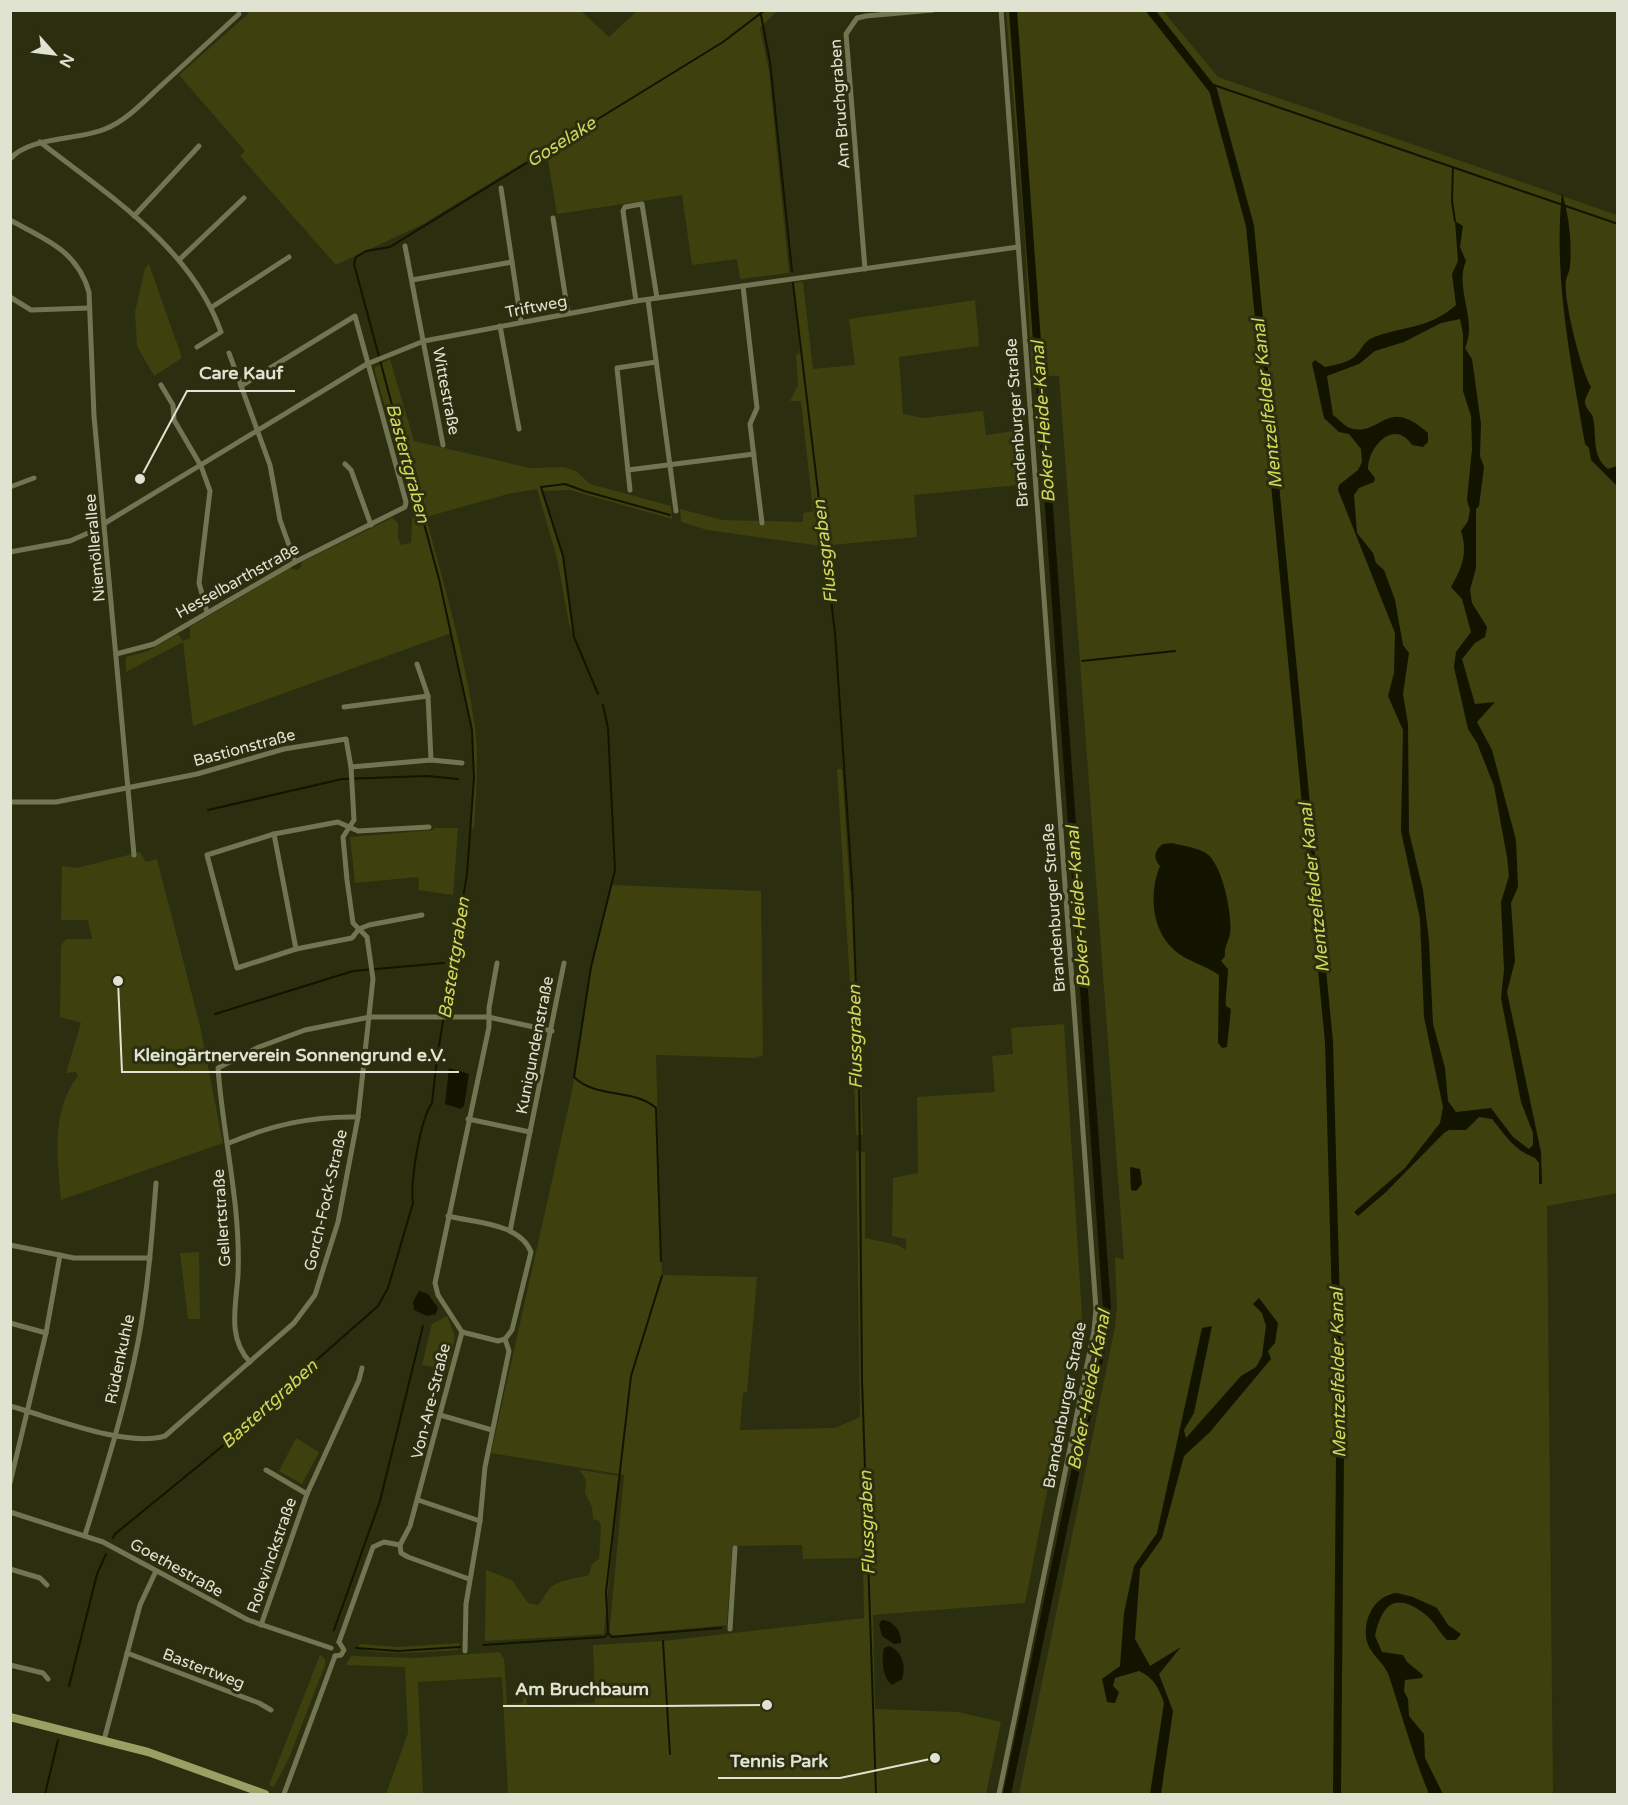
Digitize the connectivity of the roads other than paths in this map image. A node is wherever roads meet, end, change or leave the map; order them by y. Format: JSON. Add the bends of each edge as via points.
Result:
{"nodes":[{"id":1,"x":933,"y":10,"type":"edge"},
{"id":2,"x":1001,"y":10,"type":"edge"},
{"id":3,"x":239,"y":14,"type":"dead end"},
{"id":4,"x":40,"y":142,"type":"junction"},
{"id":5,"x":199,"y":146,"type":"dead end"},
{"id":6,"x":10,"y":159,"type":"edge"},
{"id":7,"x":501,"y":188,"type":"dead end"},
{"id":8,"x":244,"y":198,"type":"dead end"},
{"id":9,"x":134,"y":216,"type":"junction"},
{"id":10,"x":553,"y":218,"type":"dead end"},
{"id":11,"x":10,"y":220,"type":"edge"},
{"id":12,"x":405,"y":246,"type":"dead end"},
{"id":13,"x":1018,"y":247,"type":"junction"},
{"id":14,"x":289,"y":256,"type":"dead end"},
{"id":15,"x":180,"y":259,"type":"junction"},
{"id":16,"x":512,"y":262,"type":"junction"},
{"id":17,"x":865,"y":268,"type":"junction"},
{"id":18,"x":412,"y":280,"type":"junction"},
{"id":19,"x":743,"y":286,"type":"junction"},
{"id":20,"x":10,"y":297,"type":"edge"},
{"id":21,"x":657,"y":298,"type":"junction"},
{"id":22,"x":648,"y":300,"type":"junction"},
{"id":23,"x":636,"y":301,"type":"junction"},
{"id":24,"x":212,"y":307,"type":"junction"},
{"id":25,"x":89,"y":308,"type":"junction"},
{"id":26,"x":568,"y":313,"type":"junction"},
{"id":27,"x":521,"y":322,"type":"junction"},
{"id":28,"x":500,"y":326,"type":"junction"},
{"id":29,"x":424,"y":341,"type":"junction"},
{"id":30,"x":197,"y":347,"type":"dead end"},
{"id":31,"x":229,"y":353,"type":"dead end"},
{"id":32,"x":657,"y":362,"type":"junction"},
{"id":33,"x":367,"y":364,"type":"junction"},
{"id":34,"x":161,"y":385,"type":"dead end"},
{"id":35,"x":241,"y":386,"type":"junction"},
{"id":36,"x":519,"y":429,"type":"dead end"},
{"id":37,"x":259,"y":431,"type":"junction"},
{"id":38,"x":443,"y":445,"type":"dead end"},
{"id":39,"x":754,"y":454,"type":"junction"},
{"id":40,"x":345,"y":464,"type":"dead end"},
{"id":41,"x":671,"y":465,"type":"junction"},
{"id":42,"x":201,"y":466,"type":"junction"},
{"id":43,"x":628,"y":470,"type":"junction"},
{"id":44,"x":34,"y":478,"type":"dead end"},
{"id":45,"x":10,"y":487,"type":"edge"},
{"id":46,"x":630,"y":490,"type":"dead end"},
{"id":47,"x":676,"y":511,"type":"dead end"},
{"id":48,"x":105,"y":523,"type":"junction"},
{"id":49,"x":762,"y":523,"type":"dead end"},
{"id":50,"x":371,"y":525,"type":"junction"},
{"id":51,"x":94,"y":530,"type":"dead end"},
{"id":52,"x":10,"y":552,"type":"edge"},
{"id":53,"x":295,"y":562,"type":"junction"},
{"id":54,"x":207,"y":612,"type":"junction"},
{"id":55,"x":116,"y":654,"type":"junction"},
{"id":56,"x":417,"y":664,"type":"dead end"},
{"id":57,"x":428,"y":696,"type":"junction"},
{"id":58,"x":344,"y":707,"type":"dead end"},
{"id":59,"x":431,"y":760,"type":"junction"},
{"id":60,"x":462,"y":763,"type":"dead end"},
{"id":61,"x":351,"y":767,"type":"junction"},
{"id":62,"x":128,"y":787,"type":"junction"},
{"id":63,"x":10,"y":802,"type":"edge"},
{"id":64,"x":347,"y":827,"type":"junction"},
{"id":65,"x":429,"y":828,"type":"dead end"},
{"id":66,"x":274,"y":834,"type":"junction"},
{"id":67,"x":134,"y":855,"type":"dead end"},
{"id":68,"x":422,"y":915,"type":"dead end"},
{"id":69,"x":359,"y":929,"type":"junction"},
{"id":70,"x":296,"y":949,"type":"junction"},
{"id":71,"x":497,"y":963,"type":"dead end"},
{"id":72,"x":564,"y":963,"type":"dead end"},
{"id":73,"x":370,"y":1017,"type":"junction"},
{"id":74,"x":488,"y":1017,"type":"junction"},
{"id":75,"x":552,"y":1031,"type":"junction"},
{"id":76,"x":358,"y":1117,"type":"junction"},
{"id":77,"x":468,"y":1119,"type":"junction"},
{"id":78,"x":530,"y":1132,"type":"junction"},
{"id":79,"x":229,"y":1143,"type":"junction"},
{"id":80,"x":156,"y":1183,"type":"dead end"},
{"id":81,"x":448,"y":1216,"type":"junction"},
{"id":82,"x":510,"y":1231,"type":"junction"},
{"id":83,"x":10,"y":1245,"type":"edge"},
{"id":84,"x":60,"y":1255,"type":"junction"},
{"id":85,"x":150,"y":1258,"type":"junction"},
{"id":86,"x":10,"y":1323,"type":"edge"},
{"id":87,"x":462,"y":1332,"type":"junction"},
{"id":88,"x":46,"y":1333,"type":"junction"},
{"id":89,"x":506,"y":1339,"type":"junction"},
{"id":90,"x":250,"y":1362,"type":"junction"},
{"id":91,"x":362,"y":1368,"type":"dead end"},
{"id":92,"x":10,"y":1406,"type":"edge"},
{"id":93,"x":29,"y":1411,"type":"junction"},
{"id":94,"x":440,"y":1415,"type":"junction"},
{"id":95,"x":492,"y":1430,"type":"junction"},
{"id":96,"x":115,"y":1436,"type":"junction"},
{"id":97,"x":267,"y":1470,"type":"dead end"},
{"id":98,"x":10,"y":1483,"type":"edge"},
{"id":99,"x":307,"y":1494,"type":"junction"},
{"id":100,"x":418,"y":1500,"type":"junction"},
{"id":101,"x":10,"y":1512,"type":"edge"},
{"id":102,"x":480,"y":1521,"type":"junction"},
{"id":103,"x":84,"y":1535,"type":"junction"},
{"id":104,"x":400,"y":1545,"type":"junction"},
{"id":105,"x":735,"y":1548,"type":"dead end"},
{"id":106,"x":10,"y":1569,"type":"edge"},
{"id":107,"x":156,"y":1571,"type":"junction"},
{"id":108,"x":470,"y":1579,"type":"junction"},
{"id":109,"x":47,"y":1585,"type":"dead end"},
{"id":110,"x":261,"y":1625,"type":"junction"},
{"id":111,"x":730,"y":1629,"type":"dead end"},
{"id":112,"x":339,"y":1642,"type":"junction"},
{"id":113,"x":331,"y":1648,"type":"junction"},
{"id":114,"x":465,"y":1651,"type":"dead end"},
{"id":115,"x":127,"y":1653,"type":"junction"},
{"id":116,"x":335,"y":1656,"type":"junction"},
{"id":117,"x":10,"y":1665,"type":"edge"},
{"id":118,"x":48,"y":1679,"type":"dead end"},
{"id":119,"x":270,"y":1710,"type":"dead end"},
{"id":120,"x":10,"y":1717,"type":"edge"},
{"id":121,"x":104,"y":1740,"type":"junction"},
{"id":122,"x":265,"y":1794,"type":"edge"},
{"id":123,"x":284,"y":1794,"type":"edge"},
{"id":124,"x":999,"y":1794,"type":"edge"}],
"edges":[{"from":1,"to":17,"type":"street","name":"Am Bruchgraben","via":[[857,18],[846,34]]},
{"from":2,"to":13,"type":"street","name":"Brandenburger Straße"},
{"from":3,"to":4,"type":"street","via":[[135,110],[108,128],[78,138]]},
{"from":4,"to":6,"type":"street","via":[[17,151]]},
{"from":4,"to":9,"type":"street"},
{"from":5,"to":9,"type":"street"},
{"from":7,"to":16,"type":"street"},
{"from":8,"to":15,"type":"street"},
{"from":9,"to":15,"type":"street"},
{"from":10,"to":26,"type":"street"},
{"from":11,"to":25,"type":"street","name":"Niemöllerallee","via":[[69,255],[84,274]]},
{"from":12,"to":18,"type":"street","name":"Wittestraße"},
{"from":13,"to":17,"type":"street","name":"Triftweg"},
{"from":13,"to":124,"type":"street","name":"Brandenburger Straße","via":[[1096,1309]]},
{"from":14,"to":24,"type":"street"},
{"from":15,"to":24,"type":"street"},
{"from":16,"to":18,"type":"street"},
{"from":16,"to":27,"type":"street"},
{"from":17,"to":19,"type":"street","name":"Triftweg"},
{"from":18,"to":29,"type":"street","name":"Wittestraße"},
{"from":19,"to":21,"type":"street","name":"Triftweg"},
{"from":19,"to":39,"type":"street","via":[[757,408],[750,424]]},
{"from":20,"to":25,"type":"street","via":[[31,310]]},
{"from":21,"to":22,"type":"street","name":"Triftweg"},
{"from":21,"to":23,"type":"street","via":[[642,204],[625,207],[623,211]]},
{"from":22,"to":23,"type":"street","name":"Triftweg"},
{"from":22,"to":32,"type":"street"},
{"from":23,"to":26,"type":"street","name":"Triftweg"},
{"from":24,"to":30,"type":"street","via":[[221,332]]},
{"from":25,"to":48,"type":"street","name":"Niemöllerallee","via":[[94,416]]},
{"from":26,"to":27,"type":"street","name":"Triftweg"},
{"from":27,"to":28,"type":"street","name":"Triftweg"},
{"from":28,"to":29,"type":"street","name":"Triftweg"},
{"from":28,"to":36,"type":"street"},
{"from":29,"to":33,"type":"street","name":"Triftweg"},
{"from":29,"to":38,"type":"street","name":"Wittestraße"},
{"from":31,"to":35,"type":"street"},
{"from":32,"to":41,"type":"street"},
{"from":32,"to":43,"type":"street","via":[[617,368]]},
{"from":33,"to":35,"type":"street","via":[[356,316]]},
{"from":33,"to":37,"type":"street","name":"Triftweg"},
{"from":33,"to":50,"type":"street","name":"Hesselbarthstraße","via":[[406,502],[400,510]]},
{"from":34,"to":42,"type":"street","via":[[173,405],[174,420]]},
{"from":35,"to":37,"type":"street"},
{"from":37,"to":42,"type":"street","name":"Triftweg"},
{"from":37,"to":53,"type":"street","via":[[280,520]]},
{"from":39,"to":41,"type":"street"},
{"from":39,"to":49,"type":"street"},
{"from":40,"to":50,"type":"street","via":[[351,470]]},
{"from":41,"to":43,"type":"street"},
{"from":41,"to":47,"type":"street"},
{"from":42,"to":48,"type":"street","name":"Triftweg"},
{"from":42,"to":54,"type":"street","via":[[210,491],[200,583]]},
{"from":43,"to":46,"type":"street"},
{"from":44,"to":45,"type":"street"},
{"from":48,"to":55,"type":"street","name":"Niemöllerallee"},
{"from":50,"to":53,"type":"street","name":"Hesselbarthstraße"},
{"from":51,"to":52,"type":"street","via":[[70,541]]},
{"from":53,"to":54,"type":"street","name":"Hesselbarthstraße"},
{"from":54,"to":55,"type":"street","name":"Hesselbarthstraße","via":[[154,644]]},
{"from":55,"to":62,"type":"street","name":"Niemöllerallee"},
{"from":56,"to":57,"type":"street"},
{"from":57,"to":58,"type":"street"},
{"from":57,"to":59,"type":"street"},
{"from":59,"to":60,"type":"street"},
{"from":59,"to":61,"type":"street"},
{"from":61,"to":62,"type":"street","name":"Bastionstraße","via":[[346,739],[284,749],[197,774]]},
{"from":61,"to":64,"type":"street","name":"Gorch-Fock-Straße","via":[[354,820]]},
{"from":62,"to":63,"type":"street","name":"Bastionstraße","via":[[56,801]]},
{"from":62,"to":67,"type":"street"},
{"from":64,"to":65,"type":"street","via":[[358,831]]},
{"from":64,"to":66,"type":"street","via":[[338,822]]},
{"from":64,"to":69,"type":"street","name":"Gorch-Fock-Straße","via":[[343,837],[347,880],[353,923]]},
{"from":66,"to":70,"type":"street"},
{"from":66,"to":70,"type":"street","via":[[207,855],[237,968]]},
{"from":68,"to":69,"type":"street"},
{"from":69,"to":70,"type":"street","via":[[351,938]]},
{"from":69,"to":73,"type":"street","name":"Gorch-Fock-Straße","via":[[367,937],[372,971]]},
{"from":71,"to":74,"type":"street","name":"Von-Are-Straße"},
{"from":72,"to":75,"type":"street","name":"Kunigundenstraße"},
{"from":73,"to":74,"type":"street"},
{"from":73,"to":76,"type":"street","name":"Gorch-Fock-Straße"},
{"from":73,"to":79,"type":"street","name":"Gellertstraße","via":[[305,1030],[218,1068]]},
{"from":74,"to":75,"type":"street"},
{"from":74,"to":77,"type":"street","name":"Von-Are-Straße"},
{"from":75,"to":78,"type":"street","name":"Kunigundenstraße"},
{"from":76,"to":79,"type":"street","via":[[287,1122]]},
{"from":76,"to":90,"type":"street","name":"Gorch-Fock-Straße","via":[[338,1222],[315,1295],[294,1323]]},
{"from":77,"to":78,"type":"street","name":"Kunigundenstraße"},
{"from":77,"to":81,"type":"street","name":"Von-Are-Straße"},
{"from":78,"to":82,"type":"street","name":"Kunigundenstraße"},
{"from":79,"to":90,"type":"street","name":"Gellertstraße","via":[[238,1247],[234,1328],[241,1352]]},
{"from":80,"to":85,"type":"street","name":"Rüdenkuhle"},
{"from":81,"to":82,"type":"street"},
{"from":81,"to":87,"type":"street","name":"Von-Are-Straße","via":[[435,1283],[438,1295]]},
{"from":82,"to":89,"type":"street","via":[[528,1244],[531,1260],[512,1330]]},
{"from":83,"to":84,"type":"street"},
{"from":84,"to":85,"type":"street"},
{"from":84,"to":88,"type":"street"},
{"from":85,"to":96,"type":"street","name":"Rüdenkuhle","via":[[138,1341]]},
{"from":86,"to":88,"type":"street"},
{"from":87,"to":89,"type":"street","via":[[498,1341]]},
{"from":87,"to":94,"type":"street","name":"Von-Are-Straße"},
{"from":88,"to":93,"type":"street"},
{"from":89,"to":95,"type":"street","via":[[509,1351]]},
{"from":90,"to":96,"type":"street","name":"Gorch-Fock-Straße","via":[[165,1436],[142,1440]]},
{"from":91,"to":99,"type":"street","name":"Rolevinckstraße"},
{"from":92,"to":93,"type":"street","name":"Gorch-Fock-Straße"},
{"from":93,"to":96,"type":"street","name":"Gorch-Fock-Straße"},
{"from":93,"to":98,"type":"street"},
{"from":94,"to":95,"type":"street"},
{"from":94,"to":100,"type":"street","name":"Von-Are-Straße"},
{"from":95,"to":102,"type":"street"},
{"from":96,"to":103,"type":"street","name":"Rüdenkuhle"},
{"from":97,"to":99,"type":"street","name":"Rolevinckstraße"},
{"from":99,"to":110,"type":"street","name":"Rolevinckstraße"},
{"from":100,"to":102,"type":"street"},
{"from":100,"to":104,"type":"street","name":"Von-Are-Straße"},
{"from":101,"to":103,"type":"street","name":"Goethestraße"},
{"from":102,"to":108,"type":"street"},
{"from":103,"to":107,"type":"street","name":"Goethestraße"},
{"from":104,"to":108,"type":"street","via":[[401,1553],[408,1557]]},
{"from":104,"to":112,"type":"street","via":[[384,1542],[374,1547]]},
{"from":105,"to":111,"type":"street"},
{"from":106,"to":109,"type":"street","via":[[40,1578]]},
{"from":107,"to":110,"type":"street","name":"Goethestraße"},
{"from":107,"to":115,"type":"street","via":[[140,1605]]},
{"from":108,"to":114,"type":"street"},
{"from":110,"to":113,"type":"street","name":"Goethestraße"},
{"from":112,"to":113,"type":"street"},
{"from":112,"to":116,"type":"street","via":[[345,1650]]},
{"from":113,"to":116,"type":"street"},
{"from":115,"to":119,"type":"street","name":"Bastertweg"},
{"from":115,"to":121,"type":"street"},
{"from":116,"to":123,"type":"street"},
{"from":117,"to":118,"type":"street","via":[[43,1673]]},
{"from":120,"to":121,"type":"street"},
{"from":121,"to":122,"type":"street"}]}
